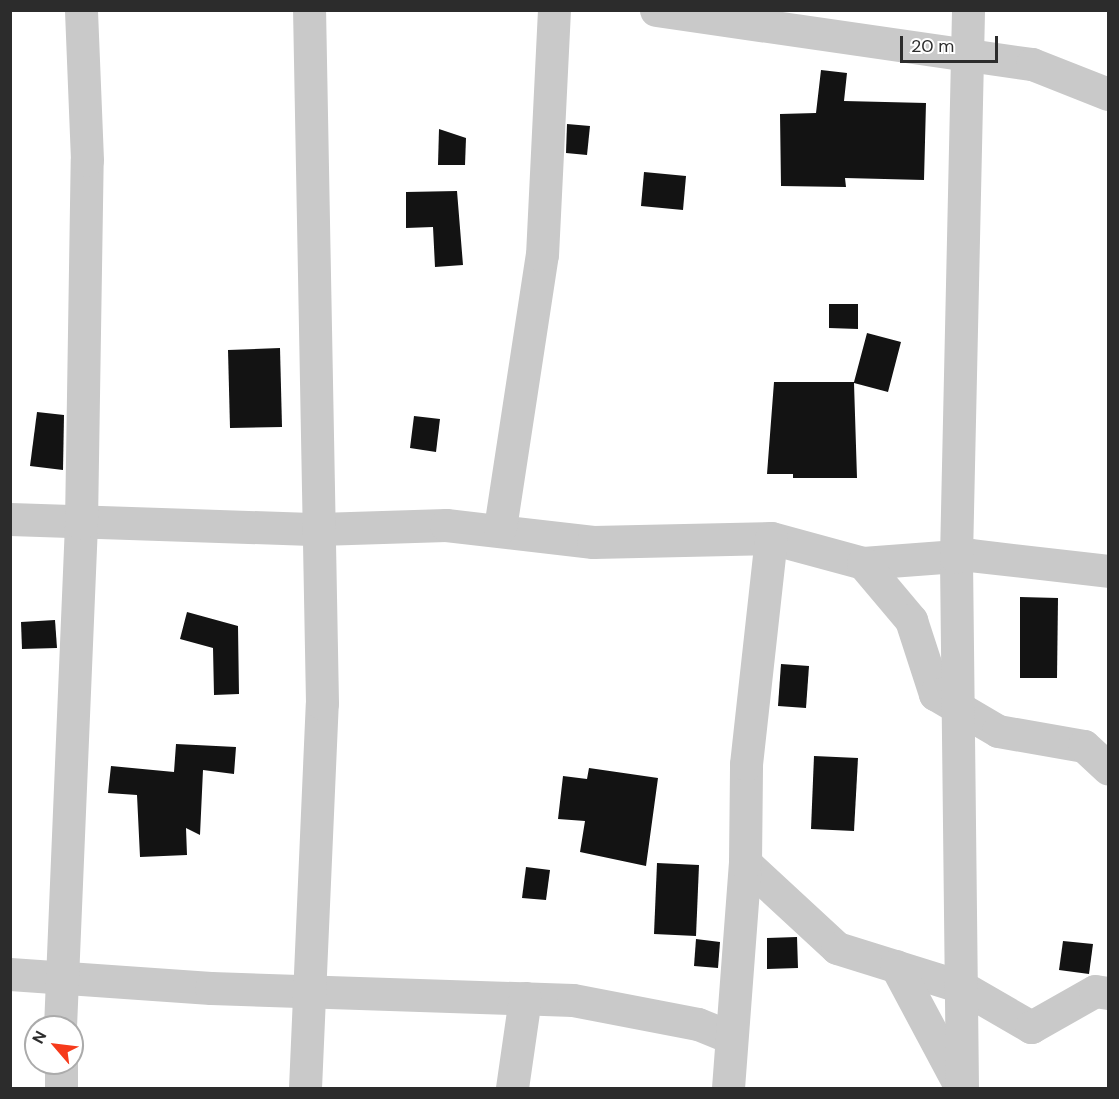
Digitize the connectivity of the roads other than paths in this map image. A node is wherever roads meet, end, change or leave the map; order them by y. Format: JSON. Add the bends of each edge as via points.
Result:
{"nodes":[{"id":1,"x":81,"y":10,"type":"edge"},
{"id":2,"x":309,"y":10,"type":"edge"},
{"id":3,"x":554,"y":10,"type":"edge"},
{"id":4,"x":656,"y":10,"type":"edge"},
{"id":5,"x":968,"y":10,"type":"edge"},
{"id":6,"x":967,"y":56,"type":"junction"},
{"id":7,"x":1108,"y":94,"type":"edge"},
{"id":8,"x":10,"y":519,"type":"edge"},
{"id":9,"x":81,"y":523,"type":"junction"},
{"id":10,"x":500,"y":528,"type":"junction"},
{"id":11,"x":319,"y":529,"type":"junction"},
{"id":12,"x":771,"y":538,"type":"junction"},
{"id":13,"x":956,"y":557,"type":"junction"},
{"id":14,"x":863,"y":563,"type":"junction"},
{"id":15,"x":1108,"y":571,"type":"edge"},
{"id":16,"x":958,"y":709,"type":"junction"},
{"id":17,"x":1108,"y":768,"type":"edge"},
{"id":18,"x":745,"y":863,"type":"junction"},
{"id":19,"x":896,"y":966,"type":"junction"},
{"id":20,"x":10,"y":974,"type":"edge"},
{"id":21,"x":60,"y":974,"type":"junction"},
{"id":22,"x":962,"y":987,"type":"junction"},
{"id":23,"x":312,"y":991,"type":"junction"},
{"id":24,"x":1108,"y":993,"type":"edge"},
{"id":25,"x":525,"y":998,"type":"junction"},
{"id":26,"x":60,"y":1015,"type":"edge"},
{"id":27,"x":730,"y":1037,"type":"junction"},
{"id":28,"x":305,"y":1089,"type":"edge"},
{"id":29,"x":512,"y":1089,"type":"edge"},
{"id":30,"x":728,"y":1089,"type":"edge"},
{"id":31,"x":961,"y":1089,"type":"edge"}],
"edges":[{"from":1,"to":9,"type":"street","via":[[87,194]]},
{"from":2,"to":11,"type":"street"},
{"from":3,"to":10,"type":"street","via":[[542,255]]},
{"from":4,"to":6,"type":"street"},
{"from":5,"to":6,"type":"street"},
{"from":6,"to":7,"type":"street","via":[[1032,64]]},
{"from":6,"to":13,"type":"street"},
{"from":8,"to":9,"type":"street"},
{"from":9,"to":11,"type":"street"},
{"from":9,"to":21,"type":"street"},
{"from":10,"to":11,"type":"street","via":[[446,525]]},
{"from":10,"to":12,"type":"street","via":[[593,542]]},
{"from":11,"to":23,"type":"street","via":[[322,703]]},
{"from":12,"to":14,"type":"street"},
{"from":12,"to":18,"type":"street","via":[[746,764]]},
{"from":13,"to":14,"type":"street"},
{"from":13,"to":15,"type":"street","via":[[970,555]]},
{"from":13,"to":16,"type":"street"},
{"from":14,"to":16,"type":"street","via":[[911,620],[935,694]]},
{"from":16,"to":17,"type":"street","via":[[998,731],[1084,746]]},
{"from":16,"to":22,"type":"street"},
{"from":18,"to":19,"type":"street","via":[[837,948]]},
{"from":18,"to":27,"type":"street"},
{"from":19,"to":22,"type":"street"},
{"from":19,"to":31,"type":"street"},
{"from":20,"to":21,"type":"street"},
{"from":21,"to":23,"type":"street","via":[[211,988]]},
{"from":21,"to":26,"type":"street"},
{"from":22,"to":24,"type":"street","via":[[1031,1027],[1095,991]]},
{"from":22,"to":31,"type":"street"},
{"from":23,"to":25,"type":"street"},
{"from":23,"to":28,"type":"street"},
{"from":25,"to":27,"type":"street","via":[[573,1000],[698,1024]]},
{"from":25,"to":29,"type":"street"},
{"from":27,"to":30,"type":"street"}]}
